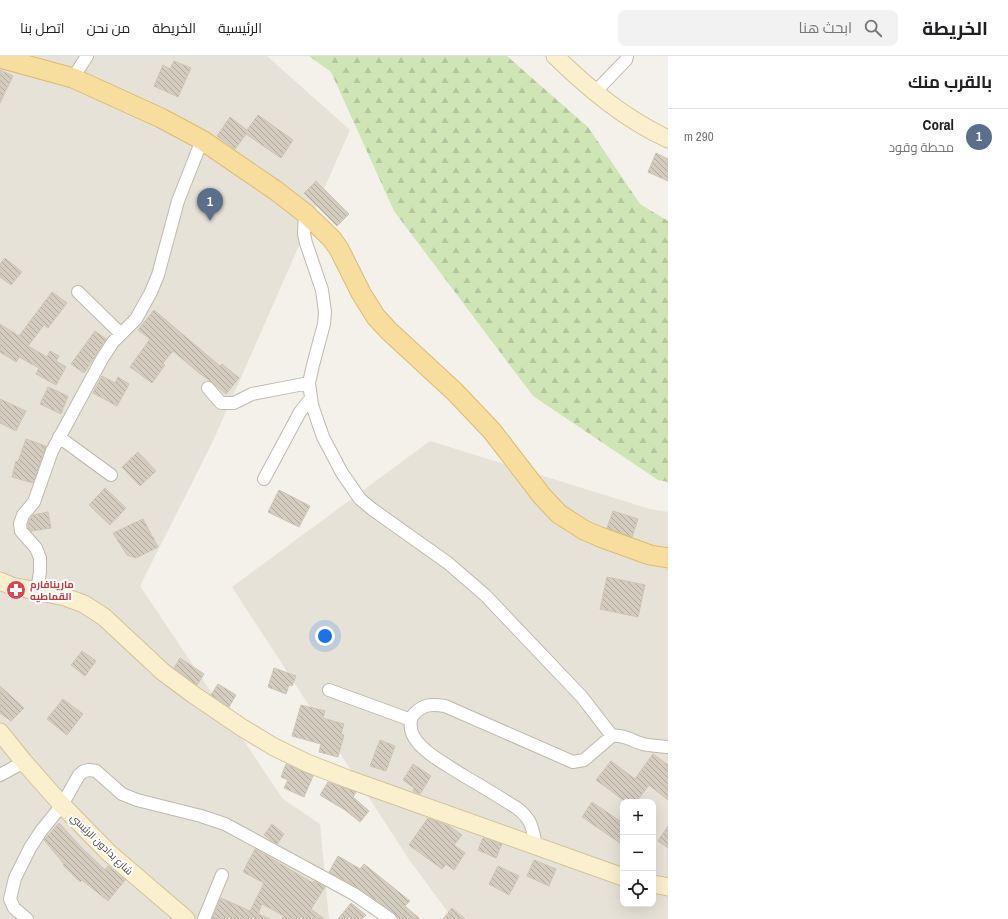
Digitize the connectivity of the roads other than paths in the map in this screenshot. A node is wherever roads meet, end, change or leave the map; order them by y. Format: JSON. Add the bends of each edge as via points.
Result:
{"nodes":[{"id":1,"x":87,"y":56,"type":"edge"},
{"id":2,"x":555,"y":56,"type":"edge"},
{"id":3,"x":627,"y":56,"type":"edge"},
{"id":4,"x":0,"y":58,"type":"edge"},
{"id":5,"x":73,"y":78,"type":"junction"},
{"id":6,"x":594,"y":93,"type":"junction"},
{"id":7,"x":202,"y":140,"type":"junction"},
{"id":8,"x":668,"y":140,"type":"edge"},
{"id":9,"x":305,"y":213,"type":"junction"},
{"id":10,"x":78,"y":292,"type":"dead end"},
{"id":11,"x":121,"y":334,"type":"junction"},
{"id":12,"x":309,"y":383,"type":"junction"},
{"id":13,"x":208,"y":388,"type":"dead end"},
{"id":14,"x":311,"y":398,"type":"junction"},
{"id":15,"x":60,"y":437,"type":"junction"},
{"id":16,"x":111,"y":475,"type":"dead end"},
{"id":17,"x":264,"y":479,"type":"dead end"},
{"id":18,"x":668,"y":558,"type":"edge"},
{"id":19,"x":0,"y":581,"type":"edge"},
{"id":20,"x":37,"y":590,"type":"junction"},
{"id":21,"x":329,"y":690,"type":"dead end"},
{"id":22,"x":411,"y":720,"type":"junction"},
{"id":23,"x":0,"y":732,"type":"edge"},
{"id":24,"x":612,"y":736,"type":"junction"},
{"id":25,"x":668,"y":747,"type":"edge"},
{"id":26,"x":24,"y":762,"type":"junction"},
{"id":27,"x":0,"y":775,"type":"edge"},
{"id":28,"x":62,"y":805,"type":"junction"},
{"id":29,"x":536,"y":845,"type":"junction"},
{"id":30,"x":222,"y":875,"type":"dead end"},
{"id":31,"x":620,"y":876,"type":"edge"},
{"id":32,"x":656,"y":885,"type":"edge"},
{"id":33,"x":668,"y":887,"type":"edge"},
{"id":34,"x":27,"y":919,"type":"edge"},
{"id":35,"x":186,"y":919,"type":"edge"},
{"id":36,"x":204,"y":919,"type":"edge"},
{"id":37,"x":390,"y":919,"type":"edge"}],
"edges":[{"from":1,"to":5,"type":"street"},
{"from":2,"to":6,"type":"main road"},
{"from":3,"to":6,"type":"street"},
{"from":4,"to":5,"type":"main road"},
{"from":5,"to":7,"type":"main road","via":[[155,115]]},
{"from":6,"to":8,"type":"main road","via":[[620,112]]},
{"from":7,"to":9,"type":"main road"},
{"from":7,"to":11,"type":"street","via":[[178,201],[151,292],[136,319]]},
{"from":9,"to":12,"type":"street","via":[[305,239],[322,290],[325,312]]},
{"from":9,"to":18,"type":"main road","via":[[339,249],[376,317],[492,431],[538,491],[560,514],[600,537],[650,555]]},
{"from":10,"to":11,"type":"street"},
{"from":11,"to":15,"type":"street","via":[[102,359]]},
{"from":12,"to":13,"type":"street","via":[[252,394],[234,403],[221,403]]},
{"from":12,"to":14,"type":"street"},
{"from":14,"to":17,"type":"street","via":[[300,412]]},
{"from":14,"to":24,"type":"street","via":[[323,437],[342,473],[360,499],[448,563],[485,596],[582,697]]},
{"from":15,"to":16,"type":"street"},
{"from":15,"to":20,"type":"street","via":[[52,451],[34,502],[23,515],[20,524],[21,531],[36,548],[40,558]]},
{"from":19,"to":20,"type":"main road","via":[[12,586]]},
{"from":20,"to":29,"type":"main road","via":[[65,597],[89,607],[194,695],[274,747],[348,779]]},
{"from":21,"to":22,"type":"street"},
{"from":22,"to":24,"type":"street","via":[[412,715],[422,707],[432,704],[445,706],[573,762],[584,760]]},
{"from":22,"to":29,"type":"street","via":[[413,736],[423,748],[526,816],[530,821]]},
{"from":23,"to":26,"type":"main road","name":"شارع بدادون الرئيسي"},
{"from":24,"to":25,"type":"street","via":[[622,736],[642,744]]},
{"from":26,"to":27,"type":"street"},
{"from":26,"to":28,"type":"main road","name":"شارع بدادون الرئيسي"},
{"from":28,"to":34,"type":"street","via":[[30,848],[15,878],[10,899],[14,908]]},
{"from":28,"to":35,"type":"main road","name":"شارع بدادون الرئيسي","via":[[109,853]]},
{"from":28,"to":37,"type":"street","via":[[79,775],[84,771],[96,771],[122,794],[225,824],[354,894]]},
{"from":29,"to":31,"type":"main road"},
{"from":30,"to":36,"type":"street"},
{"from":32,"to":33,"type":"main road"}]}
